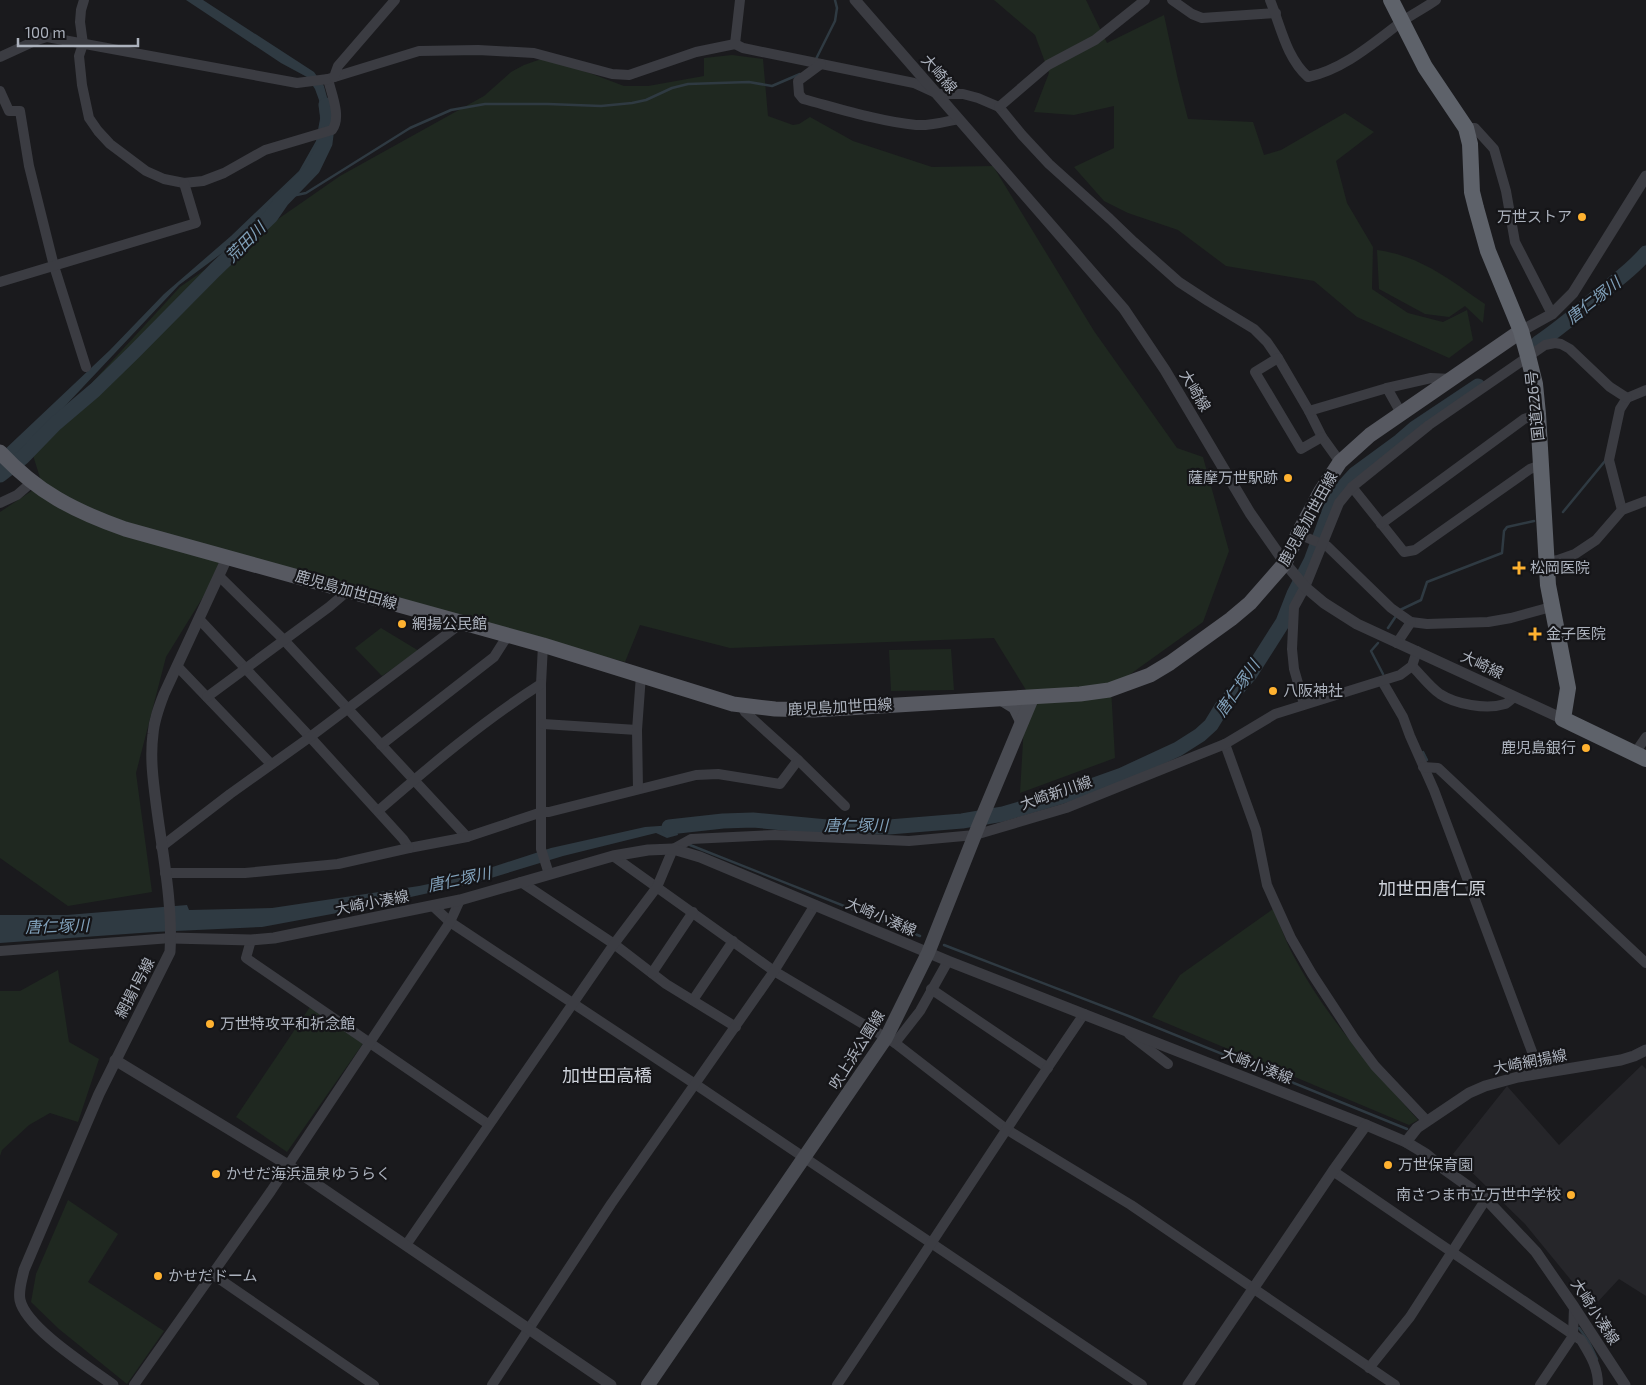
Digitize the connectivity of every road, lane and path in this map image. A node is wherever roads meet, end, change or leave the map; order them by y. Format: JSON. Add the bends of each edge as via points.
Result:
{"nodes":[{"id":1,"x":84,"y":0,"type":"edge"},
{"id":2,"x":395,"y":0,"type":"edge"},
{"id":3,"x":740,"y":0,"type":"edge"},
{"id":4,"x":856,"y":0,"type":"edge"},
{"id":5,"x":1145,"y":0,"type":"edge"},
{"id":6,"x":1172,"y":0,"type":"edge"},
{"id":7,"x":1270,"y":0,"type":"edge"},
{"id":8,"x":1391,"y":0,"type":"edge"},
{"id":9,"x":1436,"y":0,"type":"edge"},
{"id":10,"x":1276,"y":13,"type":"junction"},
{"id":11,"x":1401,"y":22,"type":"junction"},
{"id":12,"x":83,"y":44,"type":"junction"},
{"id":13,"x":735,"y":44,"type":"junction"},
{"id":14,"x":0,"y":57,"type":"edge"},
{"id":15,"x":821,"y":64,"type":"junction"},
{"id":16,"x":329,"y":78,"type":"junction"},
{"id":17,"x":0,"y":91,"type":"edge"},
{"id":18,"x":938,"y":94,"type":"junction"},
{"id":19,"x":999,"y":107,"type":"junction"},
{"id":20,"x":958,"y":119,"type":"junction"},
{"id":21,"x":1466,"y":128,"type":"junction"},
{"id":22,"x":1646,"y":176,"type":"edge"},
{"id":23,"x":184,"y":183,"type":"junction"},
{"id":24,"x":54,"y":266,"type":"junction"},
{"id":25,"x":0,"y":282,"type":"edge"},
{"id":26,"x":1552,"y":314,"type":"junction"},
{"id":27,"x":1521,"y":331,"type":"junction"},
{"id":28,"x":1528,"y":356,"type":"junction"},
{"id":29,"x":1278,"y":358,"type":"junction"},
{"id":30,"x":86,"y":367,"type":"dead end"},
{"id":31,"x":1452,"y":379,"type":"junction"},
{"id":32,"x":1387,"y":388,"type":"junction"},
{"id":33,"x":1646,"y":390,"type":"edge"},
{"id":34,"x":1626,"y":398,"type":"junction"},
{"id":35,"x":1309,"y":411,"type":"junction"},
{"id":36,"x":1401,"y":413,"type":"junction"},
{"id":37,"x":1538,"y":414,"type":"junction"},
{"id":38,"x":1322,"y":438,"type":"junction"},
{"id":39,"x":0,"y":452,"type":"edge"},
{"id":40,"x":1340,"y":462,"type":"junction"},
{"id":41,"x":1541,"y":465,"type":"junction"},
{"id":42,"x":28,"y":479,"type":"junction"},
{"id":43,"x":1352,"y":487,"type":"junction"},
{"id":44,"x":1646,"y":501,"type":"edge"},
{"id":45,"x":0,"y":503,"type":"edge"},
{"id":46,"x":1622,"y":510,"type":"junction"},
{"id":47,"x":1382,"y":524,"type":"junction"},
{"id":48,"x":1304,"y":536,"type":"junction"},
{"id":49,"x":1321,"y":543,"type":"junction"},
{"id":50,"x":227,"y":558,"type":"junction"},
{"id":51,"x":1547,"y":562,"type":"junction"},
{"id":52,"x":1290,"y":569,"type":"junction"},
{"id":53,"x":219,"y":576,"type":"junction"},
{"id":54,"x":1304,"y":585,"type":"junction"},
{"id":55,"x":344,"y":589,"type":"junction"},
{"id":56,"x":1551,"y":607,"type":"junction"},
{"id":57,"x":199,"y":619,"type":"junction"},
{"id":58,"x":463,"y":622,"type":"junction"},
{"id":59,"x":1411,"y":622,"type":"junction"},
{"id":60,"x":508,"y":635,"type":"junction"},
{"id":61,"x":283,"y":639,"type":"junction"},
{"id":62,"x":1397,"y":643,"type":"junction"},
{"id":63,"x":543,"y":645,"type":"junction"},
{"id":64,"x":1417,"y":651,"type":"junction"},
{"id":65,"x":177,"y":666,"type":"junction"},
{"id":66,"x":1412,"y":666,"type":"junction"},
{"id":67,"x":246,"y":669,"type":"junction"},
{"id":68,"x":641,"y":675,"type":"junction"},
{"id":69,"x":1382,"y":681,"type":"junction"},
{"id":70,"x":541,"y":684,"type":"junction"},
{"id":71,"x":207,"y":696,"type":"junction"},
{"id":72,"x":1514,"y":697,"type":"junction"},
{"id":73,"x":1032,"y":698,"type":"junction"},
{"id":74,"x":1002,"y":699,"type":"junction"},
{"id":75,"x":1304,"y":704,"type":"junction"},
{"id":76,"x":741,"y":705,"type":"junction"},
{"id":77,"x":348,"y":708,"type":"junction"},
{"id":78,"x":1564,"y":718,"type":"junction"},
{"id":79,"x":1022,"y":721,"type":"junction"},
{"id":80,"x":543,"y":724,"type":"junction"},
{"id":81,"x":637,"y":730,"type":"junction"},
{"id":82,"x":310,"y":737,"type":"junction"},
{"id":83,"x":1646,"y":737,"type":"edge"},
{"id":84,"x":1225,"y":744,"type":"junction"},
{"id":85,"x":381,"y":745,"type":"junction"},
{"id":86,"x":1640,"y":756,"type":"edge"},
{"id":87,"x":798,"y":760,"type":"junction"},
{"id":88,"x":271,"y":764,"type":"junction"},
{"id":89,"x":1423,"y":767,"type":"junction"},
{"id":90,"x":414,"y":780,"type":"junction"},
{"id":91,"x":638,"y":789,"type":"junction"},
{"id":92,"x":845,"y":806,"type":"dead end"},
{"id":93,"x":378,"y":811,"type":"junction"},
{"id":94,"x":542,"y":812,"type":"junction"},
{"id":95,"x":976,"y":831,"type":"junction"},
{"id":96,"x":467,"y":837,"type":"junction"},
{"id":97,"x":162,"y":847,"type":"junction"},
{"id":98,"x":409,"y":848,"type":"junction"},
{"id":99,"x":673,"y":849,"type":"junction"},
{"id":100,"x":612,"y":856,"type":"junction"},
{"id":101,"x":548,"y":869,"type":"junction"},
{"id":102,"x":165,"y":872,"type":"junction"},
{"id":103,"x":521,"y":882,"type":"junction"},
{"id":104,"x":657,"y":887,"type":"junction"},
{"id":105,"x":460,"y":900,"type":"junction"},
{"id":106,"x":816,"y":905,"type":"junction"},
{"id":107,"x":433,"y":906,"type":"junction"},
{"id":108,"x":693,"y":912,"type":"junction"},
{"id":109,"x":450,"y":922,"type":"junction"},
{"id":110,"x":171,"y":938,"type":"junction"},
{"id":111,"x":251,"y":940,"type":"junction"},
{"id":112,"x":733,"y":941,"type":"junction"},
{"id":113,"x":614,"y":944,"type":"junction"},
{"id":114,"x":0,"y":951,"type":"edge"},
{"id":115,"x":928,"y":953,"type":"junction"},
{"id":116,"x":948,"y":961,"type":"junction"},
{"id":117,"x":1646,"y":963,"type":"edge"},
{"id":118,"x":774,"y":971,"type":"junction"},
{"id":119,"x":652,"y":973,"type":"junction"},
{"id":120,"x":931,"y":989,"type":"junction"},
{"id":121,"x":692,"y":1000,"type":"junction"},
{"id":122,"x":573,"y":1003,"type":"junction"},
{"id":123,"x":1084,"y":1014,"type":"junction"},
{"id":124,"x":736,"y":1027,"type":"junction"},
{"id":125,"x":1123,"y":1030,"type":"junction"},
{"id":126,"x":891,"y":1041,"type":"junction"},
{"id":127,"x":369,"y":1043,"type":"junction"},
{"id":128,"x":1646,"y":1050,"type":"edge"},
{"id":129,"x":115,"y":1060,"type":"junction"},
{"id":130,"x":1168,"y":1064,"type":"dead end"},
{"id":131,"x":1048,"y":1068,"type":"junction"},
{"id":132,"x":1540,"y":1073,"type":"junction"},
{"id":133,"x":695,"y":1084,"type":"junction"},
{"id":134,"x":1427,"y":1121,"type":"junction"},
{"id":135,"x":488,"y":1124,"type":"junction"},
{"id":136,"x":1366,"y":1125,"type":"junction"},
{"id":137,"x":1006,"y":1129,"type":"junction"},
{"id":138,"x":1406,"y":1142,"type":"junction"},
{"id":139,"x":804,"y":1159,"type":"junction"},
{"id":140,"x":288,"y":1166,"type":"junction"},
{"id":141,"x":1333,"y":1170,"type":"junction"},
{"id":142,"x":1486,"y":1199,"type":"junction"},
{"id":143,"x":932,"y":1244,"type":"junction"},
{"id":144,"x":406,"y":1245,"type":"junction"},
{"id":145,"x":1453,"y":1253,"type":"junction"},
{"id":146,"x":212,"y":1274,"type":"junction"},
{"id":147,"x":1253,"y":1288,"type":"junction"},
{"id":148,"x":1574,"y":1307,"type":"junction"},
{"id":149,"x":528,"y":1329,"type":"junction"},
{"id":150,"x":1574,"y":1336,"type":"junction"},
{"id":151,"x":1369,"y":1368,"type":"junction"},
{"id":152,"x":113,"y":1385,"type":"edge"},
{"id":153,"x":134,"y":1385,"type":"edge"},
{"id":154,"x":374,"y":1385,"type":"edge"},
{"id":155,"x":492,"y":1385,"type":"edge"},
{"id":156,"x":611,"y":1385,"type":"edge"},
{"id":157,"x":648,"y":1385,"type":"edge"},
{"id":158,"x":837,"y":1385,"type":"edge"},
{"id":159,"x":1142,"y":1385,"type":"edge"},
{"id":160,"x":1188,"y":1385,"type":"edge"},
{"id":161,"x":1395,"y":1385,"type":"edge"},
{"id":162,"x":1540,"y":1385,"type":"edge"},
{"id":163,"x":1598,"y":1385,"type":"edge"},
{"id":164,"x":1624,"y":1385,"type":"edge"}],
"edges":[{"from":1,"to":12,"type":"street","via":[[80,22]]},
{"from":2,"to":16,"type":"street"},
{"from":3,"to":13,"type":"street"},
{"from":4,"to":18,"type":"street","name":"大崎線"},
{"from":5,"to":19,"type":"street","via":[[1095,40],[1048,65]]},
{"from":6,"to":10,"type":"street","via":[[1202,18]]},
{"from":7,"to":10,"type":"street"},
{"from":8,"to":11,"type":"highway","name":"国道226号"},
{"from":9,"to":11,"type":"street"},
{"from":10,"to":11,"type":"street","via":[[1290,54],[1308,76],[1337,67]]},
{"from":11,"to":21,"type":"highway","name":"国道226号","via":[[1425,67]]},
{"from":12,"to":14,"type":"street","via":[[47,37]]},
{"from":12,"to":16,"type":"street","via":[[298,83]]},
{"from":12,"to":23,"type":"street","via":[[80,56],[82,86],[92,125],[136,166],[164,179]]},
{"from":13,"to":15,"type":"street"},
{"from":13,"to":16,"type":"street","via":[[696,52],[629,75],[612,74],[534,52],[478,50],[419,51]]},
{"from":15,"to":18,"type":"street","via":[[914,82]]},
{"from":15,"to":20,"type":"street","via":[[798,81],[799,94],[803,99],[916,125]]},
{"from":16,"to":23,"type":"street","via":[[335,111],[332,130],[266,150],[203,181]]},
{"from":17,"to":24,"type":"street","via":[[9,111],[20,111],[29,166]]},
{"from":18,"to":19,"type":"street","via":[[970,96]]},
{"from":18,"to":20,"type":"street","name":"大崎線"},
{"from":19,"to":29,"type":"street","via":[[1049,164],[1134,242],[1179,282],[1254,329]]},
{"from":20,"to":52,"type":"street","name":"大崎線","via":[[1124,309],[1165,370],[1250,513]]},
{"from":21,"to":26,"type":"street","via":[[1476,128],[1494,149],[1515,242]]},
{"from":21,"to":27,"type":"highway","name":"国道226号","via":[[1476,208],[1491,259]]},
{"from":22,"to":26,"type":"street","via":[[1573,293]]},
{"from":23,"to":24,"type":"street","via":[[196,223]]},
{"from":24,"to":25,"type":"street"},
{"from":24,"to":30,"type":"street"},
{"from":26,"to":27,"type":"street"},
{"from":27,"to":28,"type":"highway","name":"国道226号"},
{"from":27,"to":31,"type":"main road","name":"鹿児島加世田線"},
{"from":28,"to":34,"type":"street","via":[[1545,345],[1561,344]]},
{"from":28,"to":37,"type":"highway","name":"国道226号"},
{"from":28,"to":43,"type":"street","via":[[1429,425]]},
{"from":29,"to":35,"type":"street"},
{"from":29,"to":38,"type":"street","via":[[1255,372],[1301,449]]},
{"from":31,"to":32,"type":"street","via":[[1431,378]]},
{"from":31,"to":36,"type":"main road","name":"鹿児島加世田線"},
{"from":32,"to":35,"type":"street"},
{"from":32,"to":36,"type":"street"},
{"from":33,"to":34,"type":"street"},
{"from":34,"to":46,"type":"street","via":[[1620,409],[1609,460]]},
{"from":35,"to":38,"type":"street"},
{"from":36,"to":40,"type":"main road","name":"鹿児島加世田線"},
{"from":37,"to":41,"type":"highway","name":"国道226号"},
{"from":37,"to":47,"type":"street","via":[[1524,419]]},
{"from":38,"to":40,"type":"street"},
{"from":39,"to":42,"type":"main road","name":"鹿児島加世田線"},
{"from":40,"to":48,"type":"main road","name":"鹿児島加世田線","via":[[1321,491]]},
{"from":41,"to":47,"type":"street","via":[[1530,468],[1415,550],[1404,552]]},
{"from":41,"to":51,"type":"highway","name":"国道226号"},
{"from":42,"to":45,"type":"street","via":[[17,495]]},
{"from":42,"to":50,"type":"main road","name":"鹿児島加世田線","via":[[62,503],[92,517]]},
{"from":43,"to":47,"type":"street"},
{"from":43,"to":49,"type":"street","via":[[1339,503]]},
{"from":44,"to":46,"type":"street"},
{"from":46,"to":51,"type":"street","via":[[1596,540],[1575,554]]},
{"from":48,"to":49,"type":"street"},
{"from":48,"to":52,"type":"main road","name":"鹿児島加世田線"},
{"from":49,"to":54,"type":"street"},
{"from":49,"to":59,"type":"street","via":[[1391,608]]},
{"from":50,"to":53,"type":"street","name":"網揚1号線"},
{"from":50,"to":55,"type":"main road","name":"鹿児島加世田線"},
{"from":51,"to":56,"type":"highway","name":"国道226号"},
{"from":52,"to":54,"type":"street","name":"大崎線"},
{"from":52,"to":73,"type":"main road","name":"鹿児島加世田線","via":[[1231,619],[1150,675],[1109,690]]},
{"from":53,"to":57,"type":"street","name":"網揚1号線"},
{"from":53,"to":61,"type":"street"},
{"from":54,"to":62,"type":"street","name":"大崎線","via":[[1337,612]]},
{"from":54,"to":75,"type":"street","via":[[1294,607],[1292,649]]},
{"from":55,"to":58,"type":"main road","name":"鹿児島加世田線"},
{"from":55,"to":61,"type":"street","via":[[343,595],[329,607]]},
{"from":56,"to":59,"type":"street","via":[[1488,622]]},
{"from":56,"to":78,"type":"highway","name":"国道226号","via":[[1568,688]]},
{"from":57,"to":65,"type":"street","name":"網揚1号線"},
{"from":57,"to":67,"type":"street"},
{"from":58,"to":60,"type":"main road","name":"鹿児島加世田線"},
{"from":58,"to":77,"type":"street"},
{"from":59,"to":62,"type":"street"},
{"from":60,"to":63,"type":"main road","name":"鹿児島加世田線"},
{"from":60,"to":85,"type":"street","via":[[494,657]]},
{"from":61,"to":67,"type":"street"},
{"from":61,"to":77,"type":"street"},
{"from":62,"to":64,"type":"street","name":"大崎線"},
{"from":63,"to":68,"type":"main road","name":"鹿児島加世田線"},
{"from":63,"to":70,"type":"street"},
{"from":64,"to":66,"type":"street"},
{"from":64,"to":72,"type":"street","name":"大崎線"},
{"from":65,"to":71,"type":"street"},
{"from":65,"to":97,"type":"street","name":"網揚1号線","via":[[158,708],[153,732],[153,777]]},
{"from":66,"to":69,"type":"street","name":"大崎新川線","via":[[1400,675]]},
{"from":66,"to":72,"type":"street","via":[[1439,693],[1454,701],[1484,706],[1506,704]]},
{"from":67,"to":71,"type":"street"},
{"from":67,"to":82,"type":"street"},
{"from":68,"to":76,"type":"main road","name":"鹿児島加世田線"},
{"from":68,"to":81,"type":"street"},
{"from":69,"to":75,"type":"street","name":"大崎新川線"},
{"from":69,"to":89,"type":"street","via":[[1403,717]]},
{"from":70,"to":80,"type":"street"},
{"from":70,"to":90,"type":"street","via":[[506,706]]},
{"from":71,"to":88,"type":"street"},
{"from":72,"to":78,"type":"street","name":"大崎線"},
{"from":73,"to":74,"type":"main road","name":"鹿児島加世田線"},
{"from":73,"to":79,"type":"main road","name":"吹上浜公園線"},
{"from":74,"to":76,"type":"main road","name":"鹿児島加世田線","via":[[814,710]]},
{"from":74,"to":79,"type":"main road","via":[[1014,708]]},
{"from":75,"to":84,"type":"street","name":"大崎新川線","via":[[1275,714]]},
{"from":76,"to":87,"type":"street"},
{"from":77,"to":82,"type":"street"},
{"from":77,"to":85,"type":"street"},
{"from":78,"to":86,"type":"highway"},
{"from":79,"to":95,"type":"main road","name":"吹上浜公園線"},
{"from":80,"to":81,"type":"street"},
{"from":80,"to":94,"type":"street"},
{"from":81,"to":91,"type":"street"},
{"from":82,"to":88,"type":"street"},
{"from":82,"to":93,"type":"street"},
{"from":83,"to":86,"type":"street"},
{"from":84,"to":95,"type":"street","name":"大崎新川線","via":[[1066,808]]},
{"from":84,"to":134,"type":"street","via":[[1256,830],[1267,885],[1291,938],[1354,1038],[1375,1066]]},
{"from":85,"to":90,"type":"street"},
{"from":87,"to":91,"type":"street","via":[[780,784],[718,774],[687,777]]},
{"from":87,"to":92,"type":"street"},
{"from":88,"to":97,"type":"street"},
{"from":89,"to":117,"type":"street","via":[[1438,768]]},
{"from":89,"to":132,"type":"street"},
{"from":90,"to":93,"type":"street"},
{"from":90,"to":96,"type":"street"},
{"from":91,"to":94,"type":"street"},
{"from":93,"to":98,"type":"street"},
{"from":94,"to":96,"type":"street"},
{"from":94,"to":101,"type":"street","via":[[542,848]]},
{"from":95,"to":99,"type":"street","name":"大崎新川線","via":[[909,841],[728,836],[691,839]]},
{"from":95,"to":115,"type":"main road","name":"吹上浜公園線"},
{"from":96,"to":98,"type":"street"},
{"from":97,"to":102,"type":"street","name":"網揚1号線"},
{"from":98,"to":102,"type":"street","via":[[338,864],[254,872]]},
{"from":99,"to":100,"type":"street","name":"大崎小湊線"},
{"from":99,"to":104,"type":"street"},
{"from":99,"to":106,"type":"street","name":"大崎小湊線"},
{"from":100,"to":101,"type":"street","name":"大崎小湊線"},
{"from":100,"to":104,"type":"street"},
{"from":101,"to":103,"type":"street","name":"大崎小湊線"},
{"from":102,"to":110,"type":"street","name":"網揚1号線"},
{"from":103,"to":105,"type":"street","name":"大崎小湊線"},
{"from":103,"to":113,"type":"street"},
{"from":104,"to":108,"type":"street"},
{"from":104,"to":113,"type":"street"},
{"from":105,"to":107,"type":"street","name":"大崎小湊線"},
{"from":105,"to":109,"type":"street"},
{"from":106,"to":115,"type":"street","name":"大崎小湊線"},
{"from":106,"to":118,"type":"street"},
{"from":107,"to":109,"type":"street"},
{"from":107,"to":111,"type":"street","name":"大崎小湊線"},
{"from":108,"to":112,"type":"street"},
{"from":108,"to":119,"type":"street"},
{"from":109,"to":122,"type":"street"},
{"from":109,"to":127,"type":"street"},
{"from":110,"to":111,"type":"street","name":"大崎小湊線"},
{"from":110,"to":114,"type":"street","name":"大崎小湊線"},
{"from":110,"to":129,"type":"street","name":"網揚1号線","via":[[166,963]]},
{"from":111,"to":127,"type":"street","via":[[246,958]]},
{"from":112,"to":118,"type":"street"},
{"from":112,"to":121,"type":"street"},
{"from":113,"to":119,"type":"street"},
{"from":113,"to":122,"type":"street"},
{"from":115,"to":116,"type":"street","name":"大崎小湊線"},
{"from":115,"to":126,"type":"main road","name":"吹上浜公園線"},
{"from":116,"to":120,"type":"street"},
{"from":116,"to":123,"type":"street","name":"大崎小湊線"},
{"from":118,"to":124,"type":"street"},
{"from":118,"to":126,"type":"street"},
{"from":119,"to":121,"type":"street"},
{"from":120,"to":126,"type":"street","via":[[920,1011]]},
{"from":120,"to":131,"type":"street"},
{"from":121,"to":124,"type":"street"},
{"from":122,"to":133,"type":"street"},
{"from":122,"to":135,"type":"street"},
{"from":123,"to":125,"type":"street","name":"大崎小湊線"},
{"from":123,"to":131,"type":"street"},
{"from":124,"to":133,"type":"street"},
{"from":125,"to":130,"type":"street"},
{"from":125,"to":136,"type":"street","name":"大崎小湊線"},
{"from":126,"to":137,"type":"street"},
{"from":126,"to":139,"type":"main road","name":"吹上浜公園線"},
{"from":127,"to":135,"type":"street"},
{"from":127,"to":140,"type":"street"},
{"from":128,"to":132,"type":"street","name":"大崎網揚線","via":[[1621,1060]]},
{"from":129,"to":140,"type":"street"},
{"from":129,"to":152,"type":"street","name":"網揚1号線","via":[[24,1270],[20,1286],[20,1300],[26,1312],[49,1338]]},
{"from":131,"to":137,"type":"street"},
{"from":132,"to":134,"type":"street","name":"大崎網揚線","via":[[1485,1086]]},
{"from":133,"to":139,"type":"street"},
{"from":133,"to":149,"type":"street"},
{"from":134,"to":138,"type":"street","name":"大崎網揚線"},
{"from":135,"to":144,"type":"street"},
{"from":136,"to":138,"type":"street","name":"大崎小湊線"},
{"from":136,"to":141,"type":"street"},
{"from":137,"to":143,"type":"street"},
{"from":137,"to":147,"type":"street","via":[[1131,1205]]},
{"from":138,"to":142,"type":"street","name":"大崎小湊線"},
{"from":139,"to":143,"type":"street"},
{"from":139,"to":157,"type":"main road","name":"吹上浜公園線"},
{"from":140,"to":144,"type":"street"},
{"from":140,"to":146,"type":"street"},
{"from":141,"to":145,"type":"street"},
{"from":141,"to":147,"type":"street"},
{"from":142,"to":145,"type":"street"},
{"from":142,"to":148,"type":"street","name":"大崎小湊線","via":[[1536,1252]]},
{"from":143,"to":158,"type":"street"},
{"from":143,"to":159,"type":"street"},
{"from":144,"to":149,"type":"street"},
{"from":145,"to":150,"type":"street"},
{"from":145,"to":151,"type":"street","via":[[1410,1317]]},
{"from":146,"to":153,"type":"street"},
{"from":146,"to":154,"type":"street"},
{"from":147,"to":151,"type":"street"},
{"from":147,"to":160,"type":"street"},
{"from":148,"to":150,"type":"street"},
{"from":148,"to":164,"type":"street","name":"大崎小湊線"},
{"from":149,"to":155,"type":"street"},
{"from":149,"to":156,"type":"street"},
{"from":150,"to":162,"type":"street"},
{"from":150,"to":163,"type":"street","via":[[1581,1340],[1594,1361]]},
{"from":151,"to":161,"type":"street"}]}
